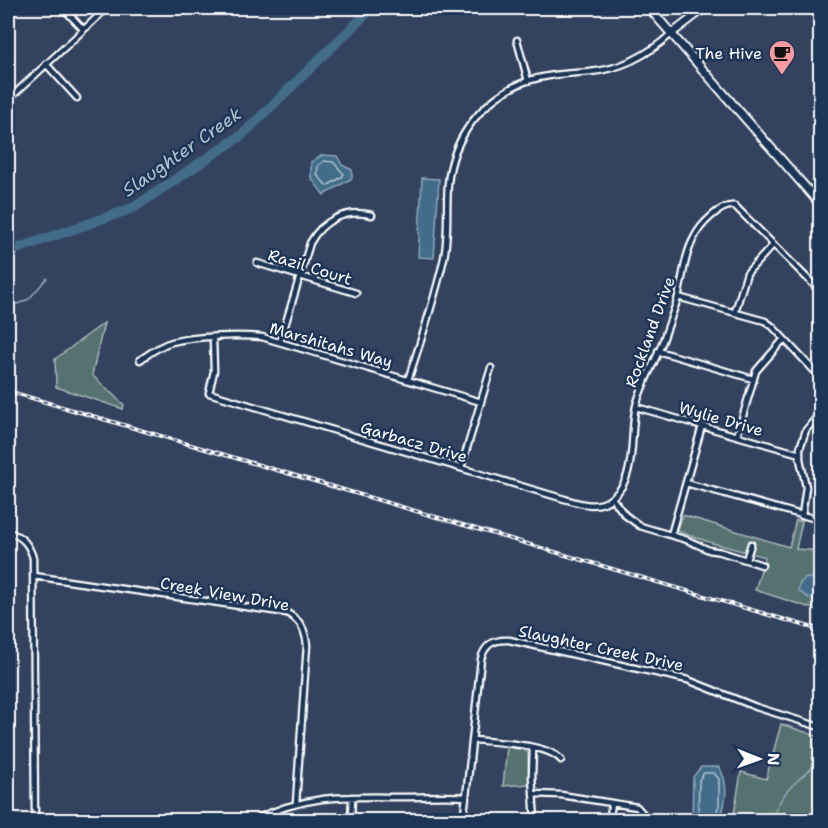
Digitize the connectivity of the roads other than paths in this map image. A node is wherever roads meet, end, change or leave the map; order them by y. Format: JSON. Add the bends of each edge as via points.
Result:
{"nodes":[{"id":1,"x":63,"y":8,"type":"edge"},
{"id":2,"x":107,"y":8,"type":"edge"},
{"id":3,"x":649,"y":8,"type":"edge"},
{"id":4,"x":705,"y":8,"type":"edge"},
{"id":5,"x":83,"y":29,"type":"junction"},
{"id":6,"x":671,"y":34,"type":"junction"},
{"id":7,"x":517,"y":40,"type":"dead end"},
{"id":8,"x":46,"y":64,"type":"junction"},
{"id":9,"x":528,"y":81,"type":"junction"},
{"id":10,"x":8,"y":99,"type":"edge"},
{"id":11,"x":77,"y":99,"type":"dead end"},
{"id":12,"x":820,"y":204,"type":"edge"},
{"id":13,"x":372,"y":215,"type":"dead end"},
{"id":14,"x":773,"y":245,"type":"junction"},
{"id":15,"x":257,"y":263,"type":"dead end"},
{"id":16,"x":300,"y":276,"type":"junction"},
{"id":17,"x":820,"y":291,"type":"edge"},
{"id":18,"x":357,"y":293,"type":"dead end"},
{"id":19,"x":678,"y":297,"type":"junction"},
{"id":20,"x":735,"y":312,"type":"junction"},
{"id":21,"x":213,"y":338,"type":"junction"},
{"id":22,"x":784,"y":339,"type":"junction"},
{"id":23,"x":280,"y":342,"type":"junction"},
{"id":24,"x":658,"y":351,"type":"junction"},
{"id":25,"x":140,"y":360,"type":"dead end"},
{"id":26,"x":491,"y":368,"type":"dead end"},
{"id":27,"x":820,"y":377,"type":"edge"},
{"id":28,"x":753,"y":379,"type":"junction"},
{"id":29,"x":408,"y":381,"type":"junction"},
{"id":30,"x":481,"y":402,"type":"junction"},
{"id":31,"x":636,"y":407,"type":"junction"},
{"id":32,"x":820,"y":413,"type":"edge"},
{"id":33,"x":702,"y":426,"type":"junction"},
{"id":34,"x":737,"y":436,"type":"junction"},
{"id":35,"x":800,"y":454,"type":"junction"},
{"id":36,"x":461,"y":468,"type":"junction"},
{"id":37,"x":686,"y":483,"type":"junction"},
{"id":38,"x":612,"y":498,"type":"junction"},
{"id":39,"x":802,"y":516,"type":"junction"},
{"id":40,"x":820,"y":519,"type":"edge"},
{"id":41,"x":8,"y":532,"type":"edge"},
{"id":42,"x":671,"y":535,"type":"junction"},
{"id":43,"x":751,"y":544,"type":"dead end"},
{"id":44,"x":746,"y":560,"type":"junction"},
{"id":45,"x":762,"y":565,"type":"dead end"},
{"id":46,"x":34,"y":576,"type":"junction"},
{"id":47,"x":820,"y":727,"type":"edge"},
{"id":48,"x":473,"y":740,"type":"junction"},
{"id":49,"x":533,"y":748,"type":"junction"},
{"id":50,"x":561,"y":760,"type":"dead end"},
{"id":51,"x":533,"y":794,"type":"junction"},
{"id":52,"x":352,"y":797,"type":"junction"},
{"id":53,"x":466,"y":797,"type":"junction"},
{"id":54,"x":296,"y":803,"type":"junction"},
{"id":55,"x":612,"y":804,"type":"junction"},
{"id":56,"x":645,"y":816,"type":"dead end"},
{"id":57,"x":35,"y":820,"type":"edge"},
{"id":58,"x":254,"y":820,"type":"edge"},
{"id":59,"x":351,"y":820,"type":"edge"},
{"id":60,"x":463,"y":820,"type":"edge"},
{"id":61,"x":535,"y":820,"type":"edge"},
{"id":62,"x":609,"y":820,"type":"edge"}],
"edges":[{"from":1,"to":5,"type":"street"},
{"from":2,"to":5,"type":"street"},
{"from":3,"to":6,"type":"main road"},
{"from":4,"to":6,"type":"street"},
{"from":5,"to":8,"type":"street"},
{"from":6,"to":9,"type":"street","via":[[636,60],[612,69],[555,74]]},
{"from":6,"to":12,"type":"main road"},
{"from":7,"to":9,"type":"street"},
{"from":8,"to":10,"type":"street"},
{"from":8,"to":11,"type":"street"},
{"from":9,"to":29,"type":"street","via":[[509,89],[483,109],[458,147],[449,177],[444,256]]},
{"from":13,"to":16,"type":"street","via":[[352,213],[326,223],[310,243]]},
{"from":14,"to":17,"type":"street","name":"Rockland Drive"},
{"from":14,"to":19,"type":"street","name":"Rockland Drive","via":[[738,208],[726,206],[694,237]]},
{"from":14,"to":20,"type":"street","via":[[747,273]]},
{"from":15,"to":16,"type":"street","name":"Razil Court"},
{"from":16,"to":18,"type":"street","name":"Razil Court"},
{"from":16,"to":23,"type":"street"},
{"from":19,"to":20,"type":"street"},
{"from":19,"to":24,"type":"street","name":"Rockland Drive"},
{"from":20,"to":22,"type":"street","via":[[765,321]]},
{"from":21,"to":23,"type":"street","name":"Marshitahs Way","via":[[254,336]]},
{"from":21,"to":25,"type":"street","name":"Marshitahs Way","via":[[172,342]]},
{"from":21,"to":36,"type":"street","name":"Garbacz Drive","via":[[214,371],[208,393]]},
{"from":22,"to":27,"type":"street"},
{"from":22,"to":28,"type":"street","via":[[758,367]]},
{"from":23,"to":29,"type":"street","name":"Marshitahs Way"},
{"from":24,"to":28,"type":"street"},
{"from":24,"to":31,"type":"street","name":"Rockland Drive"},
{"from":26,"to":30,"type":"street"},
{"from":28,"to":34,"type":"street"},
{"from":29,"to":30,"type":"street","name":"Marshitahs Way"},
{"from":30,"to":36,"type":"street"},
{"from":31,"to":33,"type":"street","name":"Wylie Drive"},
{"from":31,"to":38,"type":"street","name":"Rockland Drive","via":[[630,461],[622,486]]},
{"from":32,"to":35,"type":"street","via":[[806,430]]},
{"from":33,"to":34,"type":"street","name":"Wylie Drive"},
{"from":33,"to":37,"type":"street"},
{"from":34,"to":35,"type":"street","name":"Wylie Drive"},
{"from":35,"to":39,"type":"street","via":[[806,487]]},
{"from":36,"to":38,"type":"street","name":"Garbacz Drive","via":[[583,504],[597,505]]},
{"from":37,"to":39,"type":"street"},
{"from":37,"to":42,"type":"street"},
{"from":38,"to":42,"type":"street","via":[[634,523]]},
{"from":39,"to":40,"type":"street"},
{"from":41,"to":46,"type":"street","via":[[30,547]]},
{"from":42,"to":44,"type":"street"},
{"from":43,"to":44,"type":"street"},
{"from":44,"to":45,"type":"street"},
{"from":46,"to":54,"type":"street","name":"Creek View Drive","via":[[287,614],[301,623],[307,645]]},
{"from":46,"to":57,"type":"street"},
{"from":47,"to":48,"type":"street","name":"Slaughter Creek Drive","via":[[688,680],[503,640],[488,645],[481,659]]},
{"from":48,"to":49,"type":"street"},
{"from":48,"to":53,"type":"street","name":"Slaughter Creek Drive"},
{"from":49,"to":50,"type":"street","via":[[552,752]]},
{"from":49,"to":51,"type":"street"},
{"from":51,"to":55,"type":"street"},
{"from":51,"to":61,"type":"street"},
{"from":52,"to":53,"type":"street"},
{"from":52,"to":54,"type":"street"},
{"from":52,"to":59,"type":"street"},
{"from":53,"to":60,"type":"street","name":"Slaughter Creek Drive"},
{"from":54,"to":58,"type":"street"},
{"from":55,"to":56,"type":"street","via":[[636,807]]},
{"from":55,"to":62,"type":"street"}]}
